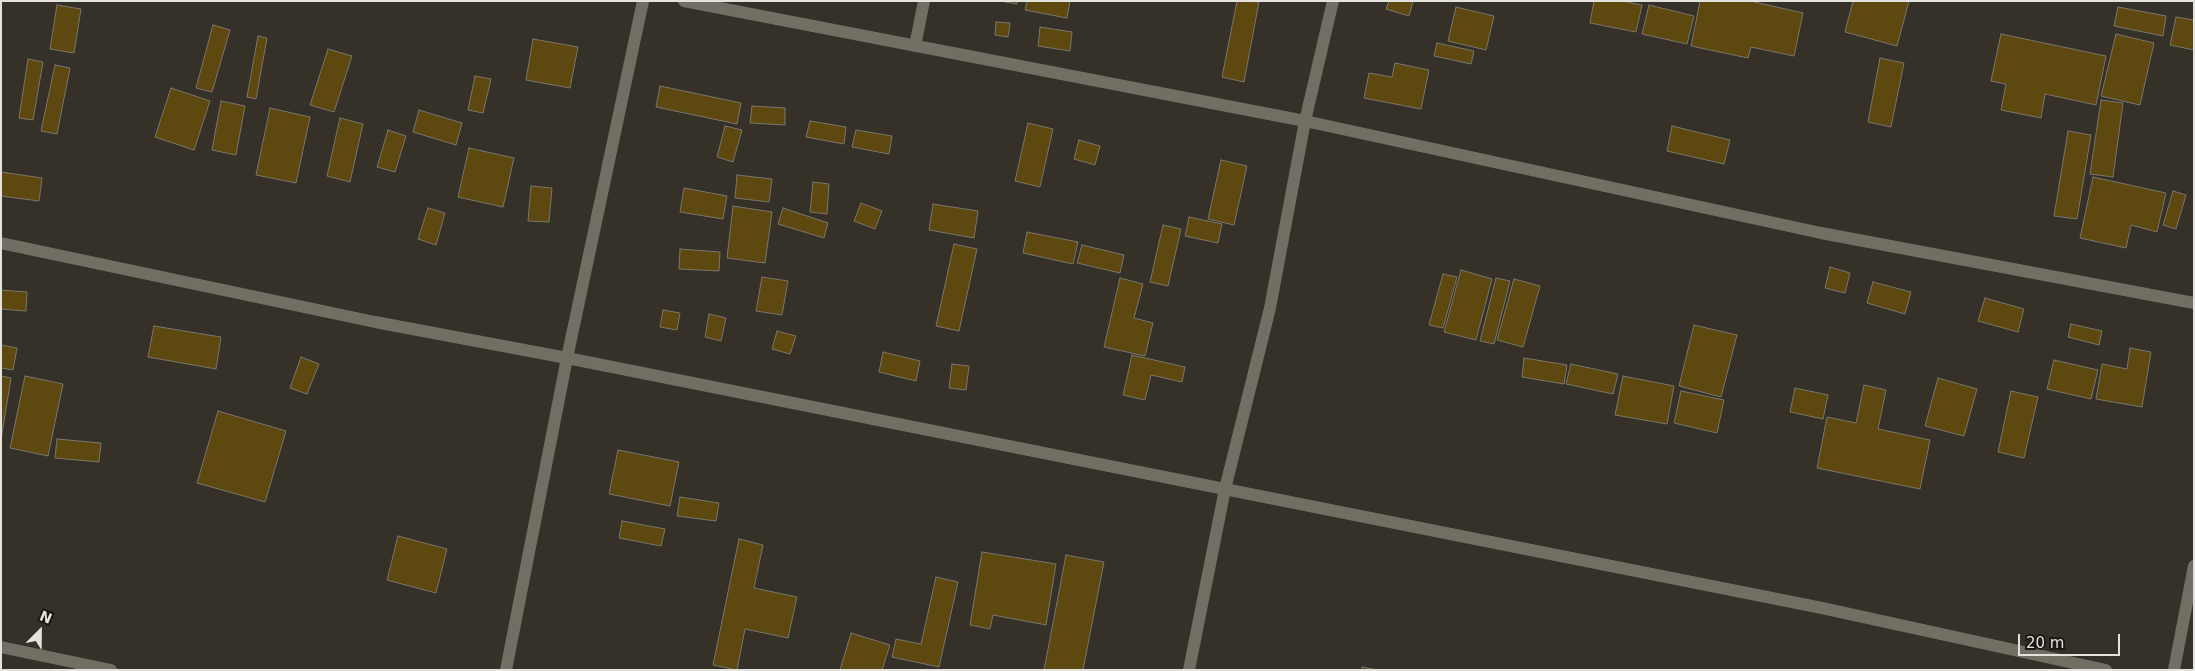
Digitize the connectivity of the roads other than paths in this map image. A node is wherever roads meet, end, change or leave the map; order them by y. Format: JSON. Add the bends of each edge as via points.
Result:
{"nodes":[{"id":1,"x":643,"y":1,"type":"edge"},
{"id":2,"x":684,"y":1,"type":"edge"},
{"id":3,"x":924,"y":1,"type":"edge"},
{"id":4,"x":1333,"y":1,"type":"edge"},
{"id":5,"x":915,"y":46,"type":"junction"},
{"id":6,"x":1306,"y":121,"type":"junction"},
{"id":7,"x":1,"y":243,"type":"edge"},
{"id":8,"x":2194,"y":303,"type":"edge"},
{"id":9,"x":567,"y":358,"type":"junction"},
{"id":10,"x":1225,"y":489,"type":"junction"},
{"id":11,"x":2194,"y":566,"type":"edge"},
{"id":12,"x":1,"y":647,"type":"edge"},
{"id":13,"x":111,"y":670,"type":"edge"},
{"id":14,"x":506,"y":670,"type":"edge"},
{"id":15,"x":1189,"y":670,"type":"edge"},
{"id":16,"x":2106,"y":670,"type":"edge"},
{"id":17,"x":2174,"y":670,"type":"edge"}],
"edges":[{"from":1,"to":9,"type":"street"},
{"from":2,"to":5,"type":"street"},
{"from":3,"to":5,"type":"street"},
{"from":4,"to":6,"type":"street"},
{"from":5,"to":6,"type":"street"},
{"from":6,"to":8,"type":"street","via":[[1821,233]]},
{"from":6,"to":10,"type":"street","via":[[1270,308]]},
{"from":7,"to":9,"type":"street","via":[[376,322]]},
{"from":9,"to":10,"type":"street"},
{"from":9,"to":14,"type":"street"},
{"from":10,"to":15,"type":"street"},
{"from":10,"to":16,"type":"street","via":[[1822,608]]},
{"from":11,"to":17,"type":"street"},
{"from":12,"to":13,"type":"street"}]}
